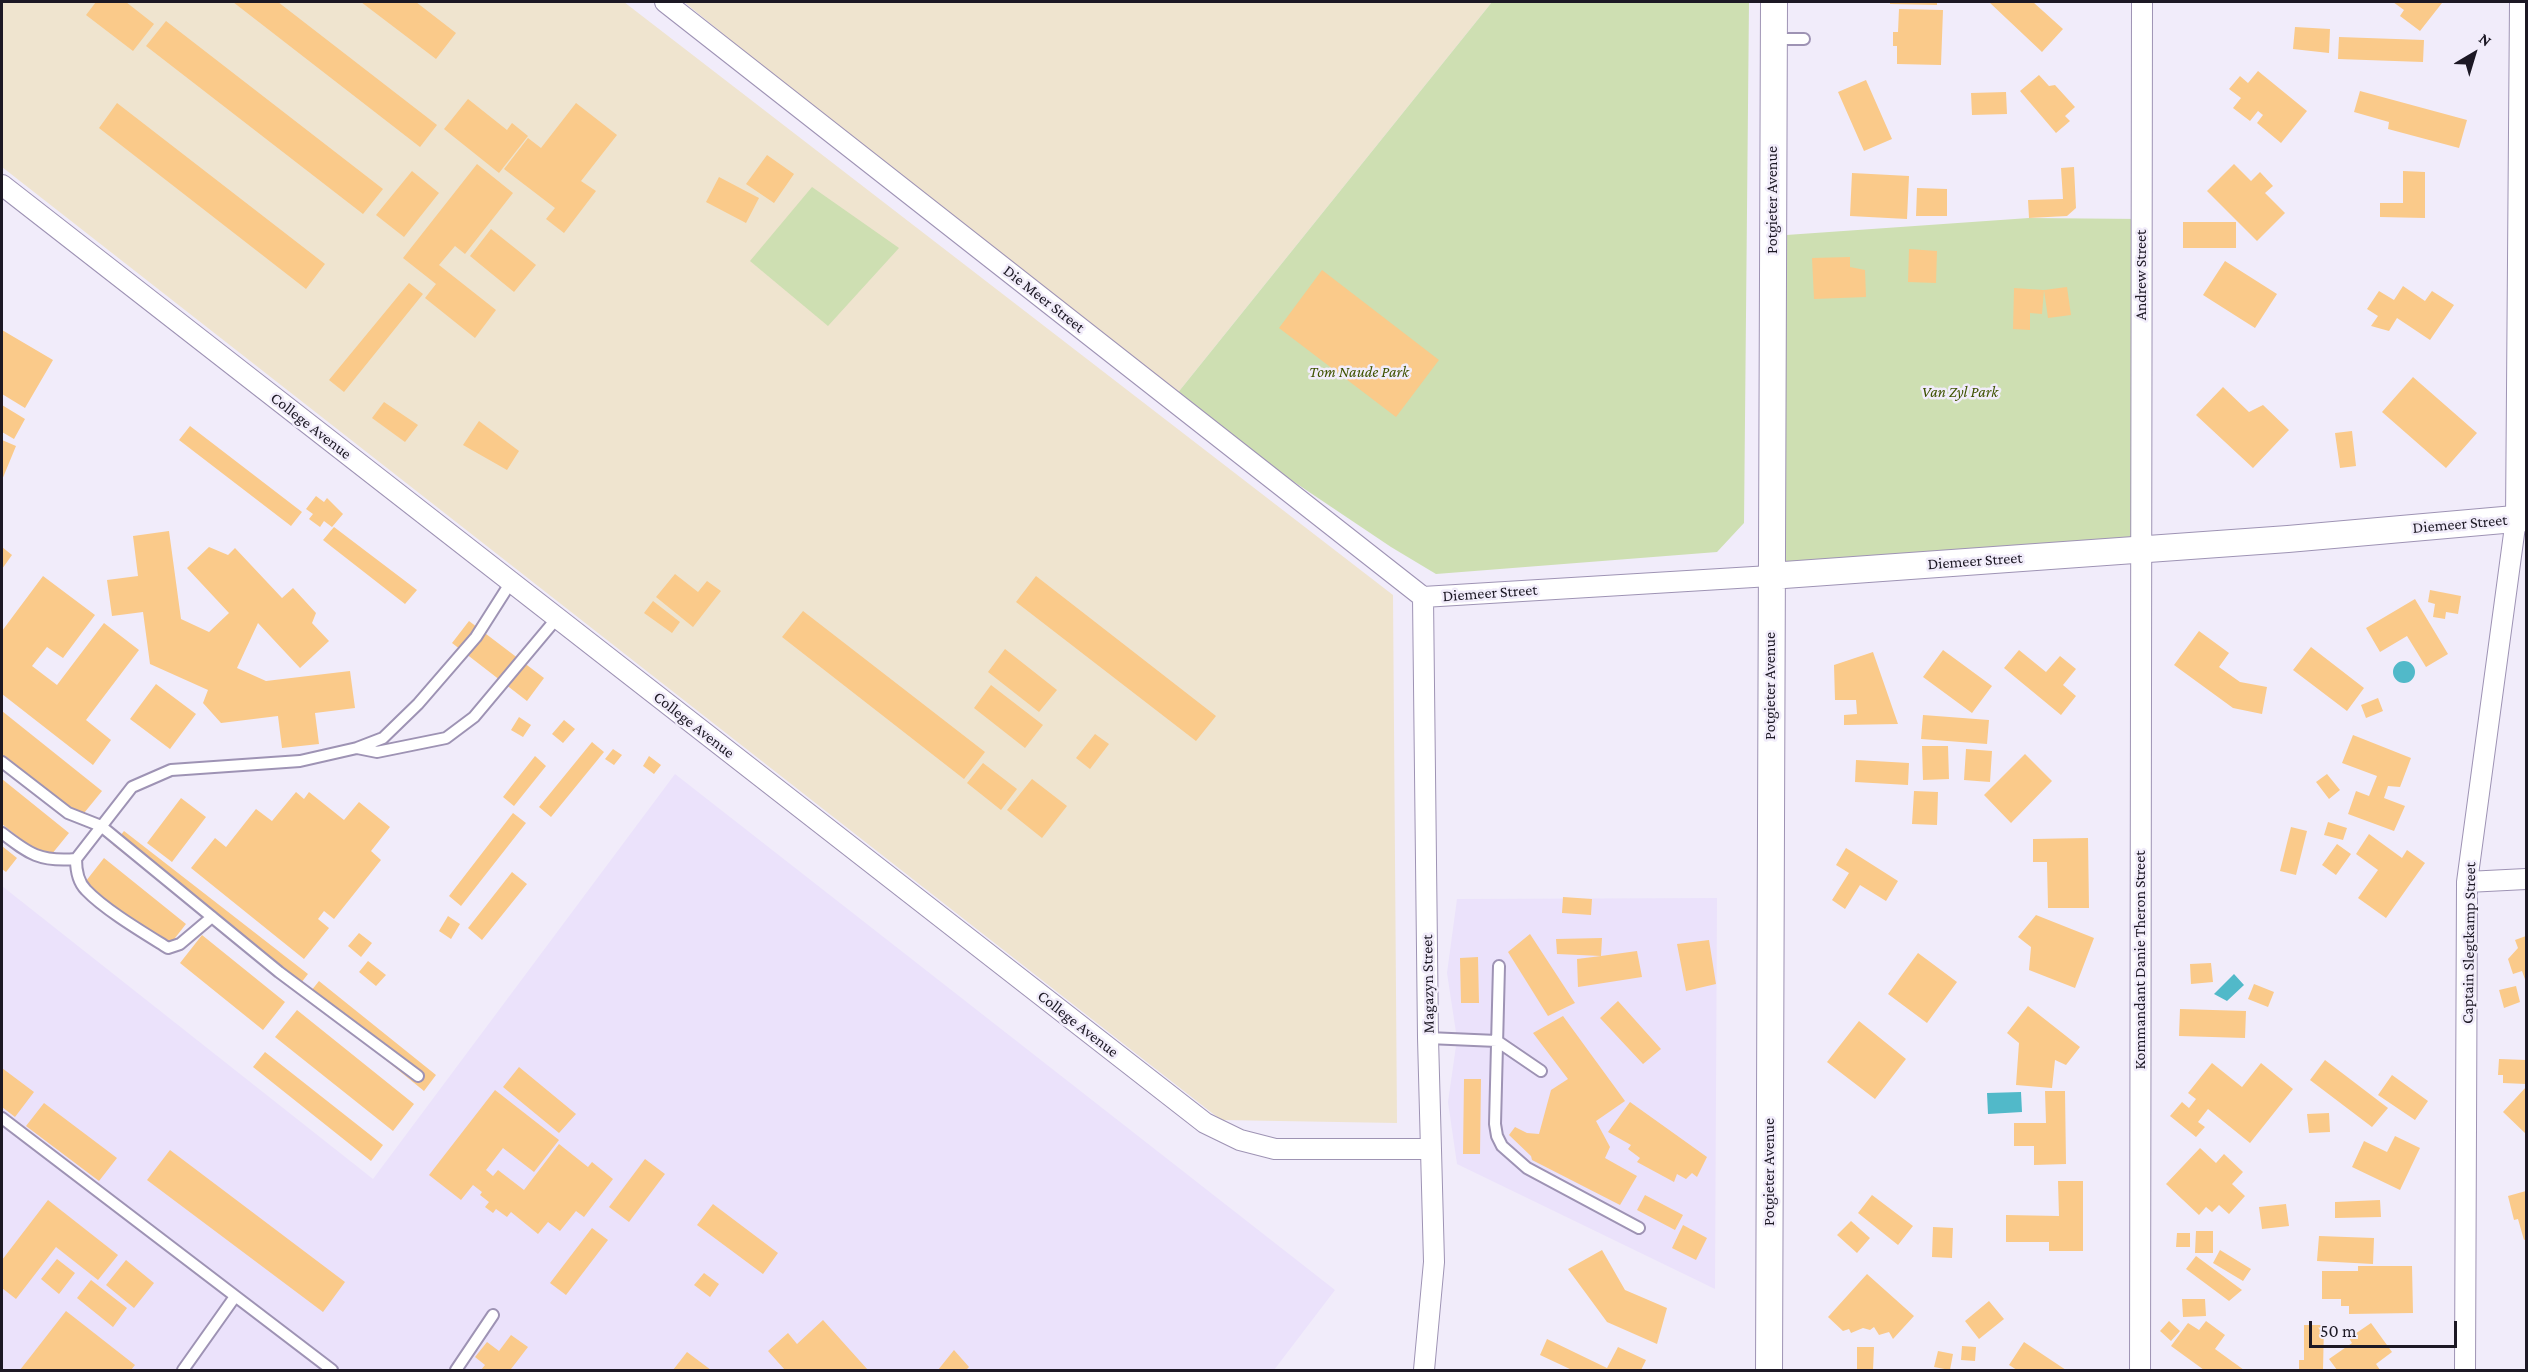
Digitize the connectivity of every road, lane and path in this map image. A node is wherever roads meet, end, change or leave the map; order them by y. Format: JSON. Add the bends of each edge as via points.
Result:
{"nodes":[{"id":1,"x":1774,"y":2,"type":"edge"},
{"id":2,"x":2142,"y":2,"type":"edge"},
{"id":3,"x":2520,"y":2,"type":"edge"},
{"id":4,"x":671,"y":3,"type":"edge"},
{"id":5,"x":1773,"y":39,"type":"junction"},
{"id":6,"x":1804,"y":39,"type":"dead end"},
{"id":7,"x":2,"y":185,"type":"edge"},
{"id":8,"x":2521,"y":519,"type":"edge"},
{"id":9,"x":2140,"y":549,"type":"junction"},
{"id":10,"x":1770,"y":576,"type":"junction"},
{"id":11,"x":511,"y":582,"type":"junction"},
{"id":12,"x":1423,"y":597,"type":"junction"},
{"id":13,"x":557,"y":618,"type":"junction"},
{"id":14,"x":357,"y":748,"type":"junction"},
{"id":15,"x":2,"y":762,"type":"edge"},
{"id":16,"x":101,"y":826,"type":"junction"},
{"id":17,"x":2,"y":833,"type":"edge"},
{"id":18,"x":76,"y":859,"type":"junction"},
{"id":19,"x":2526,"y":879,"type":"edge"},
{"id":20,"x":2467,"y":882,"type":"junction"},
{"id":21,"x":212,"y":916,"type":"junction"},
{"id":22,"x":1499,"y":966,"type":"dead end"},
{"id":23,"x":1428,"y":1038,"type":"junction"},
{"id":24,"x":1497,"y":1041,"type":"junction"},
{"id":25,"x":1540,"y":1071,"type":"dead end"},
{"id":26,"x":418,"y":1076,"type":"dead end"},
{"id":27,"x":2,"y":1118,"type":"edge"},
{"id":28,"x":1431,"y":1149,"type":"junction"},
{"id":29,"x":1639,"y":1228,"type":"dead end"},
{"id":30,"x":234,"y":1298,"type":"junction"},
{"id":31,"x":493,"y":1315,"type":"dead end"},
{"id":32,"x":183,"y":1371,"type":"edge"},
{"id":33,"x":332,"y":1371,"type":"edge"},
{"id":34,"x":456,"y":1371,"type":"edge"},
{"id":35,"x":1424,"y":1371,"type":"edge"},
{"id":36,"x":1769,"y":1371,"type":"edge"},
{"id":37,"x":2140,"y":1371,"type":"edge"},
{"id":38,"x":2465,"y":1371,"type":"edge"}],
"edges":[{"from":1,"to":5,"type":"street","name":"Potgieter Avenue"},
{"from":2,"to":9,"type":"street","name":"Andrew Street"},
{"from":3,"to":8,"type":"street","name":"Captain Slegtkamp Street"},
{"from":4,"to":12,"type":"street","name":"Die Meer Street"},
{"from":5,"to":6,"type":"lane"},
{"from":5,"to":10,"type":"street","name":"Potgieter Avenue"},
{"from":7,"to":11,"type":"street","name":"College Avenue"},
{"from":8,"to":9,"type":"street","name":"Diemeer Street"},
{"from":8,"to":20,"type":"street","name":"Captain Slegtkamp Street"},
{"from":9,"to":10,"type":"street","name":"Diemeer Street"},
{"from":9,"to":37,"type":"street","name":"Kommandant Danie Theron Street"},
{"from":10,"to":12,"type":"street","name":"Diemeer Street"},
{"from":10,"to":36,"type":"street","name":"Potgieter Avenue"},
{"from":11,"to":13,"type":"street","name":"College Avenue"},
{"from":11,"to":14,"type":"lane","via":[[476,637],[418,704],[383,738]]},
{"from":12,"to":23,"type":"street","name":"Magazyn Street"},
{"from":13,"to":14,"type":"lane","via":[[474,717],[446,738],[377,752]]},
{"from":13,"to":28,"type":"street","name":"College Avenue","via":[[1205,1123],[1240,1140],[1275,1149]]},
{"from":14,"to":16,"type":"lane","via":[[300,761],[171,770],[132,787]]},
{"from":15,"to":16,"type":"lane","via":[[68,813]]},
{"from":16,"to":18,"type":"lane"},
{"from":16,"to":21,"type":"lane"},
{"from":17,"to":18,"type":"lane","via":[[39,858]]},
{"from":18,"to":21,"type":"lane","via":[[76,871],[84,889],[168,948],[180,944]]},
{"from":19,"to":20,"type":"street"},
{"from":20,"to":38,"type":"street","name":"Captain Slegtkamp Street"},
{"from":21,"to":26,"type":"lane","via":[[279,972]]},
{"from":22,"to":24,"type":"lane"},
{"from":23,"to":24,"type":"lane"},
{"from":23,"to":28,"type":"street","name":"Magazyn Street"},
{"from":24,"to":25,"type":"lane"},
{"from":24,"to":29,"type":"lane","via":[[1495,1124],[1502,1146],[1527,1168]]},
{"from":27,"to":30,"type":"lane"},
{"from":28,"to":35,"type":"street","name":"Magazyn Street","via":[[1434,1262]]},
{"from":30,"to":32,"type":"lane"},
{"from":30,"to":33,"type":"lane"},
{"from":31,"to":34,"type":"lane"}]}
